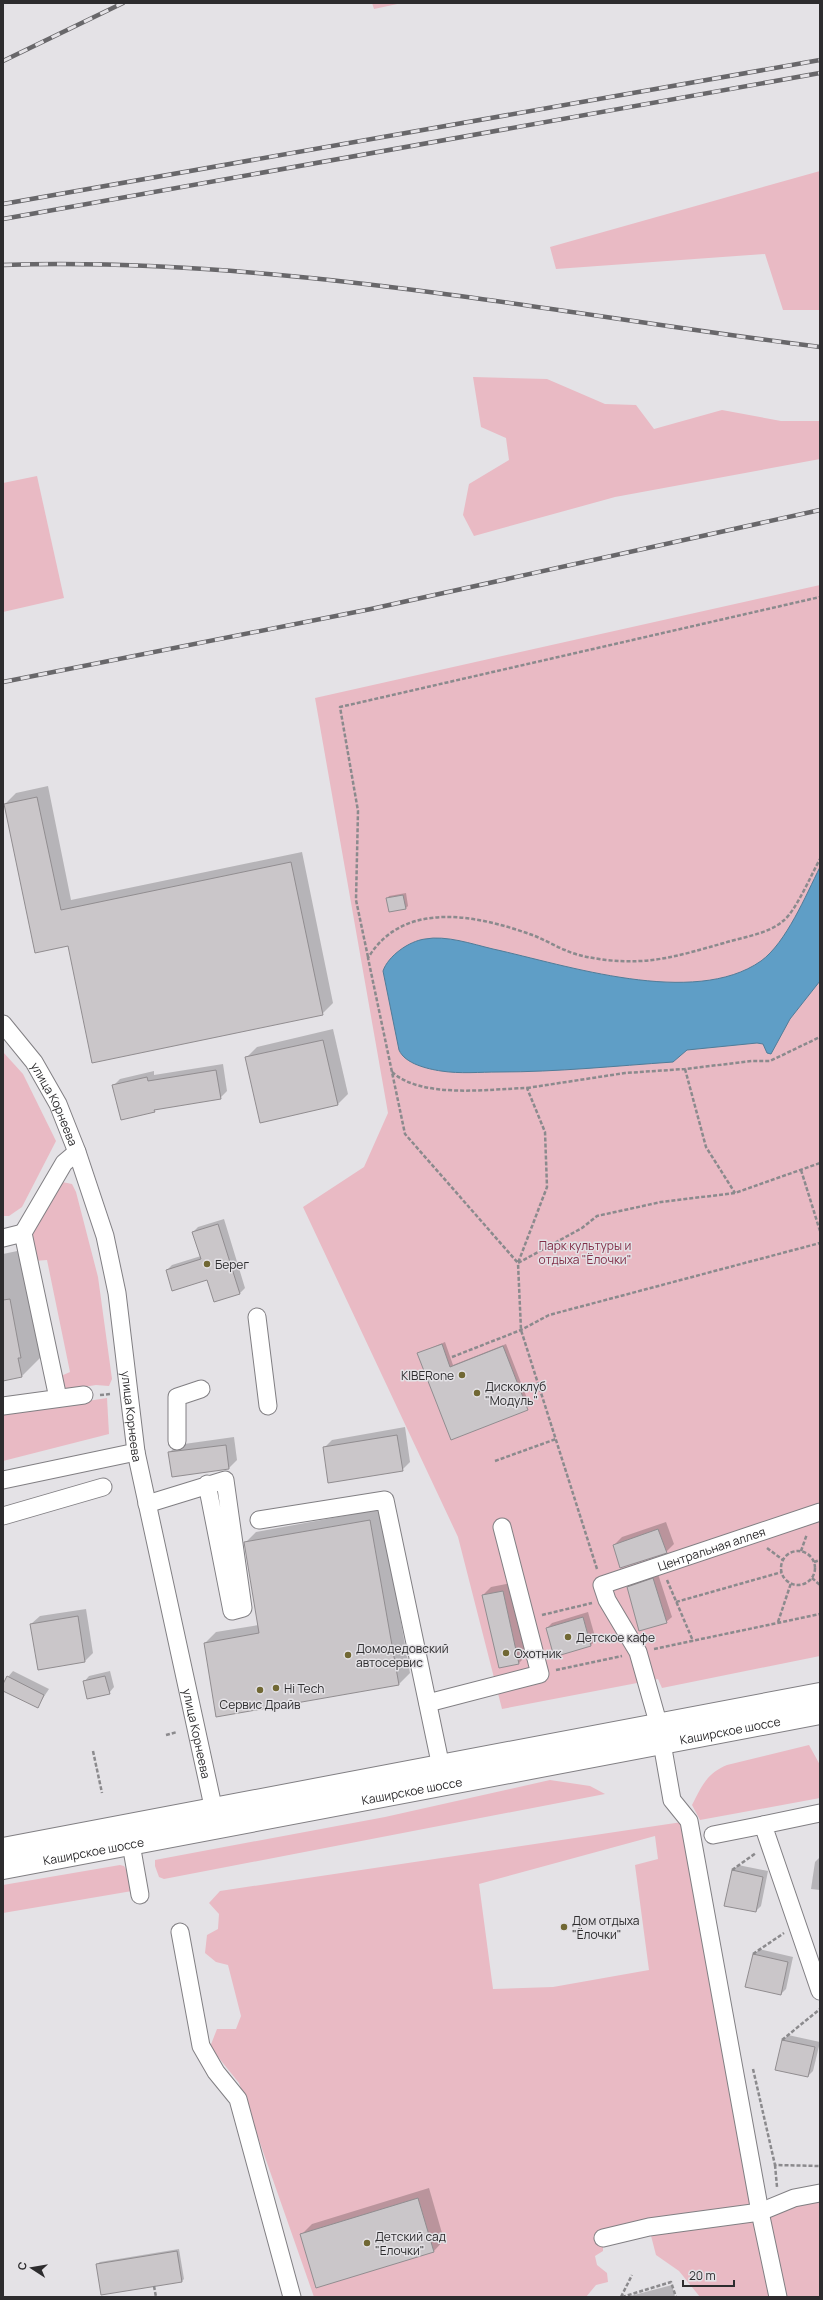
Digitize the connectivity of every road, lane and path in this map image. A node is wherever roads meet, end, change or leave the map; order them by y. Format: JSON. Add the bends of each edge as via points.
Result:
{"nodes":[{"id":1,"x":820,"y":597,"type":"edge"},
{"id":2,"x":820,"y":859,"type":"edge"},
{"id":3,"x":368,"y":958,"type":"junction"},
{"id":4,"x":3,"y":1024,"type":"edge"},
{"id":5,"x":820,"y":1037,"type":"edge"},
{"id":6,"x":685,"y":1069,"type":"junction"},
{"id":7,"x":392,"y":1072,"type":"junction"},
{"id":8,"x":527,"y":1088,"type":"junction"},
{"id":9,"x":77,"y":1152,"type":"junction"},
{"id":10,"x":820,"y":1163,"type":"edge"},
{"id":11,"x":801,"y":1170,"type":"junction"},
{"id":12,"x":735,"y":1193,"type":"junction"},
{"id":13,"x":820,"y":1231,"type":"edge"},
{"id":14,"x":23,"y":1233,"type":"junction"},
{"id":15,"x":3,"y":1238,"type":"edge"},
{"id":16,"x":820,"y":1244,"type":"edge"},
{"id":17,"x":518,"y":1263,"type":"junction"},
{"id":18,"x":257,"y":1317,"type":"dead end"},
{"id":19,"x":521,"y":1330,"type":"junction"},
{"id":20,"x":452,"y":1357,"type":"dead end"},
{"id":21,"x":201,"y":1389,"type":"dead end"},
{"id":22,"x":84,"y":1395,"type":"dead end"},
{"id":23,"x":58,"y":1398,"type":"junction"},
{"id":24,"x":3,"y":1406,"type":"edge"},
{"id":25,"x":268,"y":1406,"type":"dead end"},
{"id":26,"x":556,"y":1439,"type":"junction"},
{"id":27,"x":176,"y":1441,"type":"dead end"},
{"id":28,"x":136,"y":1452,"type":"junction"},
{"id":29,"x":495,"y":1461,"type":"dead end"},
{"id":30,"x":3,"y":1480,"type":"edge"},
{"id":31,"x":207,"y":1484,"type":"junction"},
{"id":32,"x":103,"y":1486,"type":"dead end"},
{"id":33,"x":147,"y":1504,"type":"junction"},
{"id":34,"x":820,"y":1512,"type":"edge"},
{"id":35,"x":3,"y":1516,"type":"edge"},
{"id":36,"x":259,"y":1520,"type":"dead end"},
{"id":37,"x":502,"y":1527,"type":"dead end"},
{"id":38,"x":820,"y":1560,"type":"edge"},
{"id":39,"x":814,"y":1562,"type":"junction"},
{"id":40,"x":661,"y":1567,"type":"junction"},
{"id":41,"x":782,"y":1572,"type":"junction"},
{"id":42,"x":812,"y":1578,"type":"junction"},
{"id":43,"x":791,"y":1583,"type":"junction"},
{"id":44,"x":820,"y":1585,"type":"edge"},
{"id":45,"x":605,"y":1592,"type":"junction"},
{"id":46,"x":676,"y":1602,"type":"junction"},
{"id":47,"x":820,"y":1614,"type":"edge"},
{"id":48,"x":526,"y":1618,"type":"junction"},
{"id":49,"x":778,"y":1622,"type":"junction"},
{"id":50,"x":693,"y":1640,"type":"junction"},
{"id":51,"x":638,"y":1652,"type":"junction"},
{"id":52,"x":540,"y":1674,"type":"junction"},
{"id":53,"x":820,"y":1694,"type":"edge"},
{"id":54,"x":428,"y":1704,"type":"junction"},
{"id":55,"x":820,"y":1713,"type":"edge"},
{"id":56,"x":177,"y":1732,"type":"dead end"},
{"id":57,"x":166,"y":1735,"type":"dead end"},
{"id":58,"x":661,"y":1735,"type":"junction"},
{"id":59,"x":93,"y":1751,"type":"dead end"},
{"id":60,"x":441,"y":1767,"type":"junction"},
{"id":61,"x":102,"y":1793,"type":"dead end"},
{"id":62,"x":820,"y":1813,"type":"edge"},
{"id":63,"x":215,"y":1819,"type":"junction"},
{"id":64,"x":763,"y":1825,"type":"junction"},
{"id":65,"x":713,"y":1835,"type":"dead end"},
{"id":66,"x":770,"y":1843,"type":"junction"},
{"id":67,"x":131,"y":1844,"type":"junction"},
{"id":68,"x":3,"y":1848,"type":"edge"},
{"id":69,"x":3,"y":1868,"type":"edge"},
{"id":70,"x":732,"y":1870,"type":"dead end"},
{"id":71,"x":140,"y":1894,"type":"dead end"},
{"id":72,"x":797,"y":1924,"type":"junction"},
{"id":73,"x":180,"y":1932,"type":"dead end"},
{"id":74,"x":753,"y":1954,"type":"dead end"},
{"id":75,"x":820,"y":1991,"type":"edge"},
{"id":76,"x":820,"y":2009,"type":"edge"},
{"id":77,"x":782,"y":2040,"type":"dead end"},
{"id":78,"x":820,"y":2193,"type":"edge"},
{"id":79,"x":760,"y":2212,"type":"junction"},
{"id":80,"x":603,"y":2238,"type":"dead end"},
{"id":81,"x":632,"y":2275,"type":"dead end"},
{"id":82,"x":154,"y":2286,"type":"dead end"},
{"id":83,"x":156,"y":2297,"type":"edge"},
{"id":84,"x":292,"y":2297,"type":"edge"},
{"id":85,"x":621,"y":2297,"type":"edge"},
{"id":86,"x":676,"y":2297,"type":"edge"},
{"id":87,"x":778,"y":2297,"type":"edge"}],
"edges":[{"from":1,"to":3,"type":"path","via":[[340,707],[358,811],[356,900]]},
{"from":2,"to":3,"type":"path","via":[[789,916],[779,925],[665,959],[633,962],[591,957],[571,953],[537,936],[505,927],[439,917],[419,919],[396,929],[379,942]]},
{"from":3,"to":7,"type":"path"},
{"from":4,"to":9,"type":"street","name":"улица Корнеева","via":[[43,1075],[58,1104]]},
{"from":5,"to":6,"type":"path","via":[[770,1062],[752,1061]]},
{"from":6,"to":8,"type":"path","via":[[625,1073]]},
{"from":6,"to":12,"type":"path","via":[[706,1147]]},
{"from":7,"to":8,"type":"path","via":[[406,1082],[424,1087]]},
{"from":7,"to":17,"type":"path","via":[[405,1134]]},
{"from":8,"to":17,"type":"path","via":[[545,1132],[547,1187]]},
{"from":9,"to":14,"type":"street","via":[[64,1163]]},
{"from":9,"to":28,"type":"street","name":"улица Корнеева","via":[[103,1229],[114,1274]]},
{"from":10,"to":11,"type":"path"},
{"from":11,"to":12,"type":"path"},
{"from":11,"to":13,"type":"path"},
{"from":12,"to":17,"type":"path","via":[[661,1202],[597,1216],[582,1228]]},
{"from":14,"to":15,"type":"street"},
{"from":14,"to":23,"type":"street"},
{"from":16,"to":19,"type":"path","via":[[549,1315]]},
{"from":17,"to":19,"type":"path"},
{"from":18,"to":25,"type":"street"},
{"from":19,"to":20,"type":"path"},
{"from":19,"to":26,"type":"path"},
{"from":21,"to":27,"type":"street","via":[[177,1397]]},
{"from":22,"to":23,"type":"street"},
{"from":23,"to":24,"type":"street"},
{"from":26,"to":29,"type":"path"},
{"from":26,"to":45,"type":"path"},
{"from":28,"to":30,"type":"street"},
{"from":28,"to":33,"type":"street","name":"улица Корнеева"},
{"from":31,"to":31,"type":"street","via":[[225,1480],[243,1608],[232,1611]]},
{"from":31,"to":33,"type":"street"},
{"from":32,"to":35,"type":"street"},
{"from":33,"to":63,"type":"street","name":"улица Корнеева"},
{"from":34,"to":40,"type":"street","name":"Центральная аллея"},
{"from":36,"to":54,"type":"street","via":[[385,1500]]},
{"from":37,"to":48,"type":"street"},
{"from":38,"to":39,"type":"path"},
{"from":39,"to":41,"type":"path","via":[[807,1553],[796,1550],[790,1552],[783,1560]]},
{"from":39,"to":42,"type":"path"},
{"from":40,"to":45,"type":"street","name":"Центральная аллея"},
{"from":40,"to":46,"type":"path"},
{"from":41,"to":43,"type":"path"},
{"from":41,"to":46,"type":"path"},
{"from":42,"to":43,"type":"path","via":[[803,1584]]},
{"from":42,"to":44,"type":"path"},
{"from":43,"to":49,"type":"path"},
{"from":45,"to":48,"type":"path"},
{"from":45,"to":51,"type":"street"},
{"from":46,"to":50,"type":"path"},
{"from":47,"to":49,"type":"path"},
{"from":48,"to":52,"type":"street"},
{"from":49,"to":50,"type":"path"},
{"from":50,"to":51,"type":"path"},
{"from":51,"to":52,"type":"path"},
{"from":51,"to":58,"type":"street"},
{"from":52,"to":54,"type":"street"},
{"from":53,"to":58,"type":"main road","name":"Каширское шоссе"},
{"from":54,"to":60,"type":"street"},
{"from":55,"to":58,"type":"main road","name":"Каширское шоссе"},
{"from":56,"to":57,"type":"path"},
{"from":58,"to":60,"type":"main road","name":"Каширское шоссе"},
{"from":58,"to":63,"type":"main road","name":"Каширское шоссе"},
{"from":58,"to":79,"type":"street","via":[[672,1800],[689,1821]]},
{"from":59,"to":61,"type":"path"},
{"from":60,"to":63,"type":"main road","name":"Каширское шоссе"},
{"from":62,"to":64,"type":"street"},
{"from":63,"to":67,"type":"main road","name":"Каширское шоссе"},
{"from":63,"to":68,"type":"main road","name":"Каширское шоссе"},
{"from":64,"to":65,"type":"street"},
{"from":64,"to":66,"type":"street"},
{"from":66,"to":70,"type":"path"},
{"from":66,"to":72,"type":"street"},
{"from":67,"to":69,"type":"main road","name":"Каширское шоссе"},
{"from":67,"to":71,"type":"street"},
{"from":72,"to":74,"type":"path"},
{"from":72,"to":75,"type":"street"},
{"from":73,"to":84,"type":"street","via":[[201,2046],[216,2072],[238,2099]]},
{"from":76,"to":77,"type":"path"},
{"from":78,"to":79,"type":"street","via":[[794,2198]]},
{"from":79,"to":80,"type":"street","via":[[649,2228]]},
{"from":79,"to":87,"type":"street"},
{"from":81,"to":85,"type":"path"},
{"from":82,"to":83,"type":"path"},
{"from":85,"to":86,"type":"path","via":[[671,2282]]}]}
